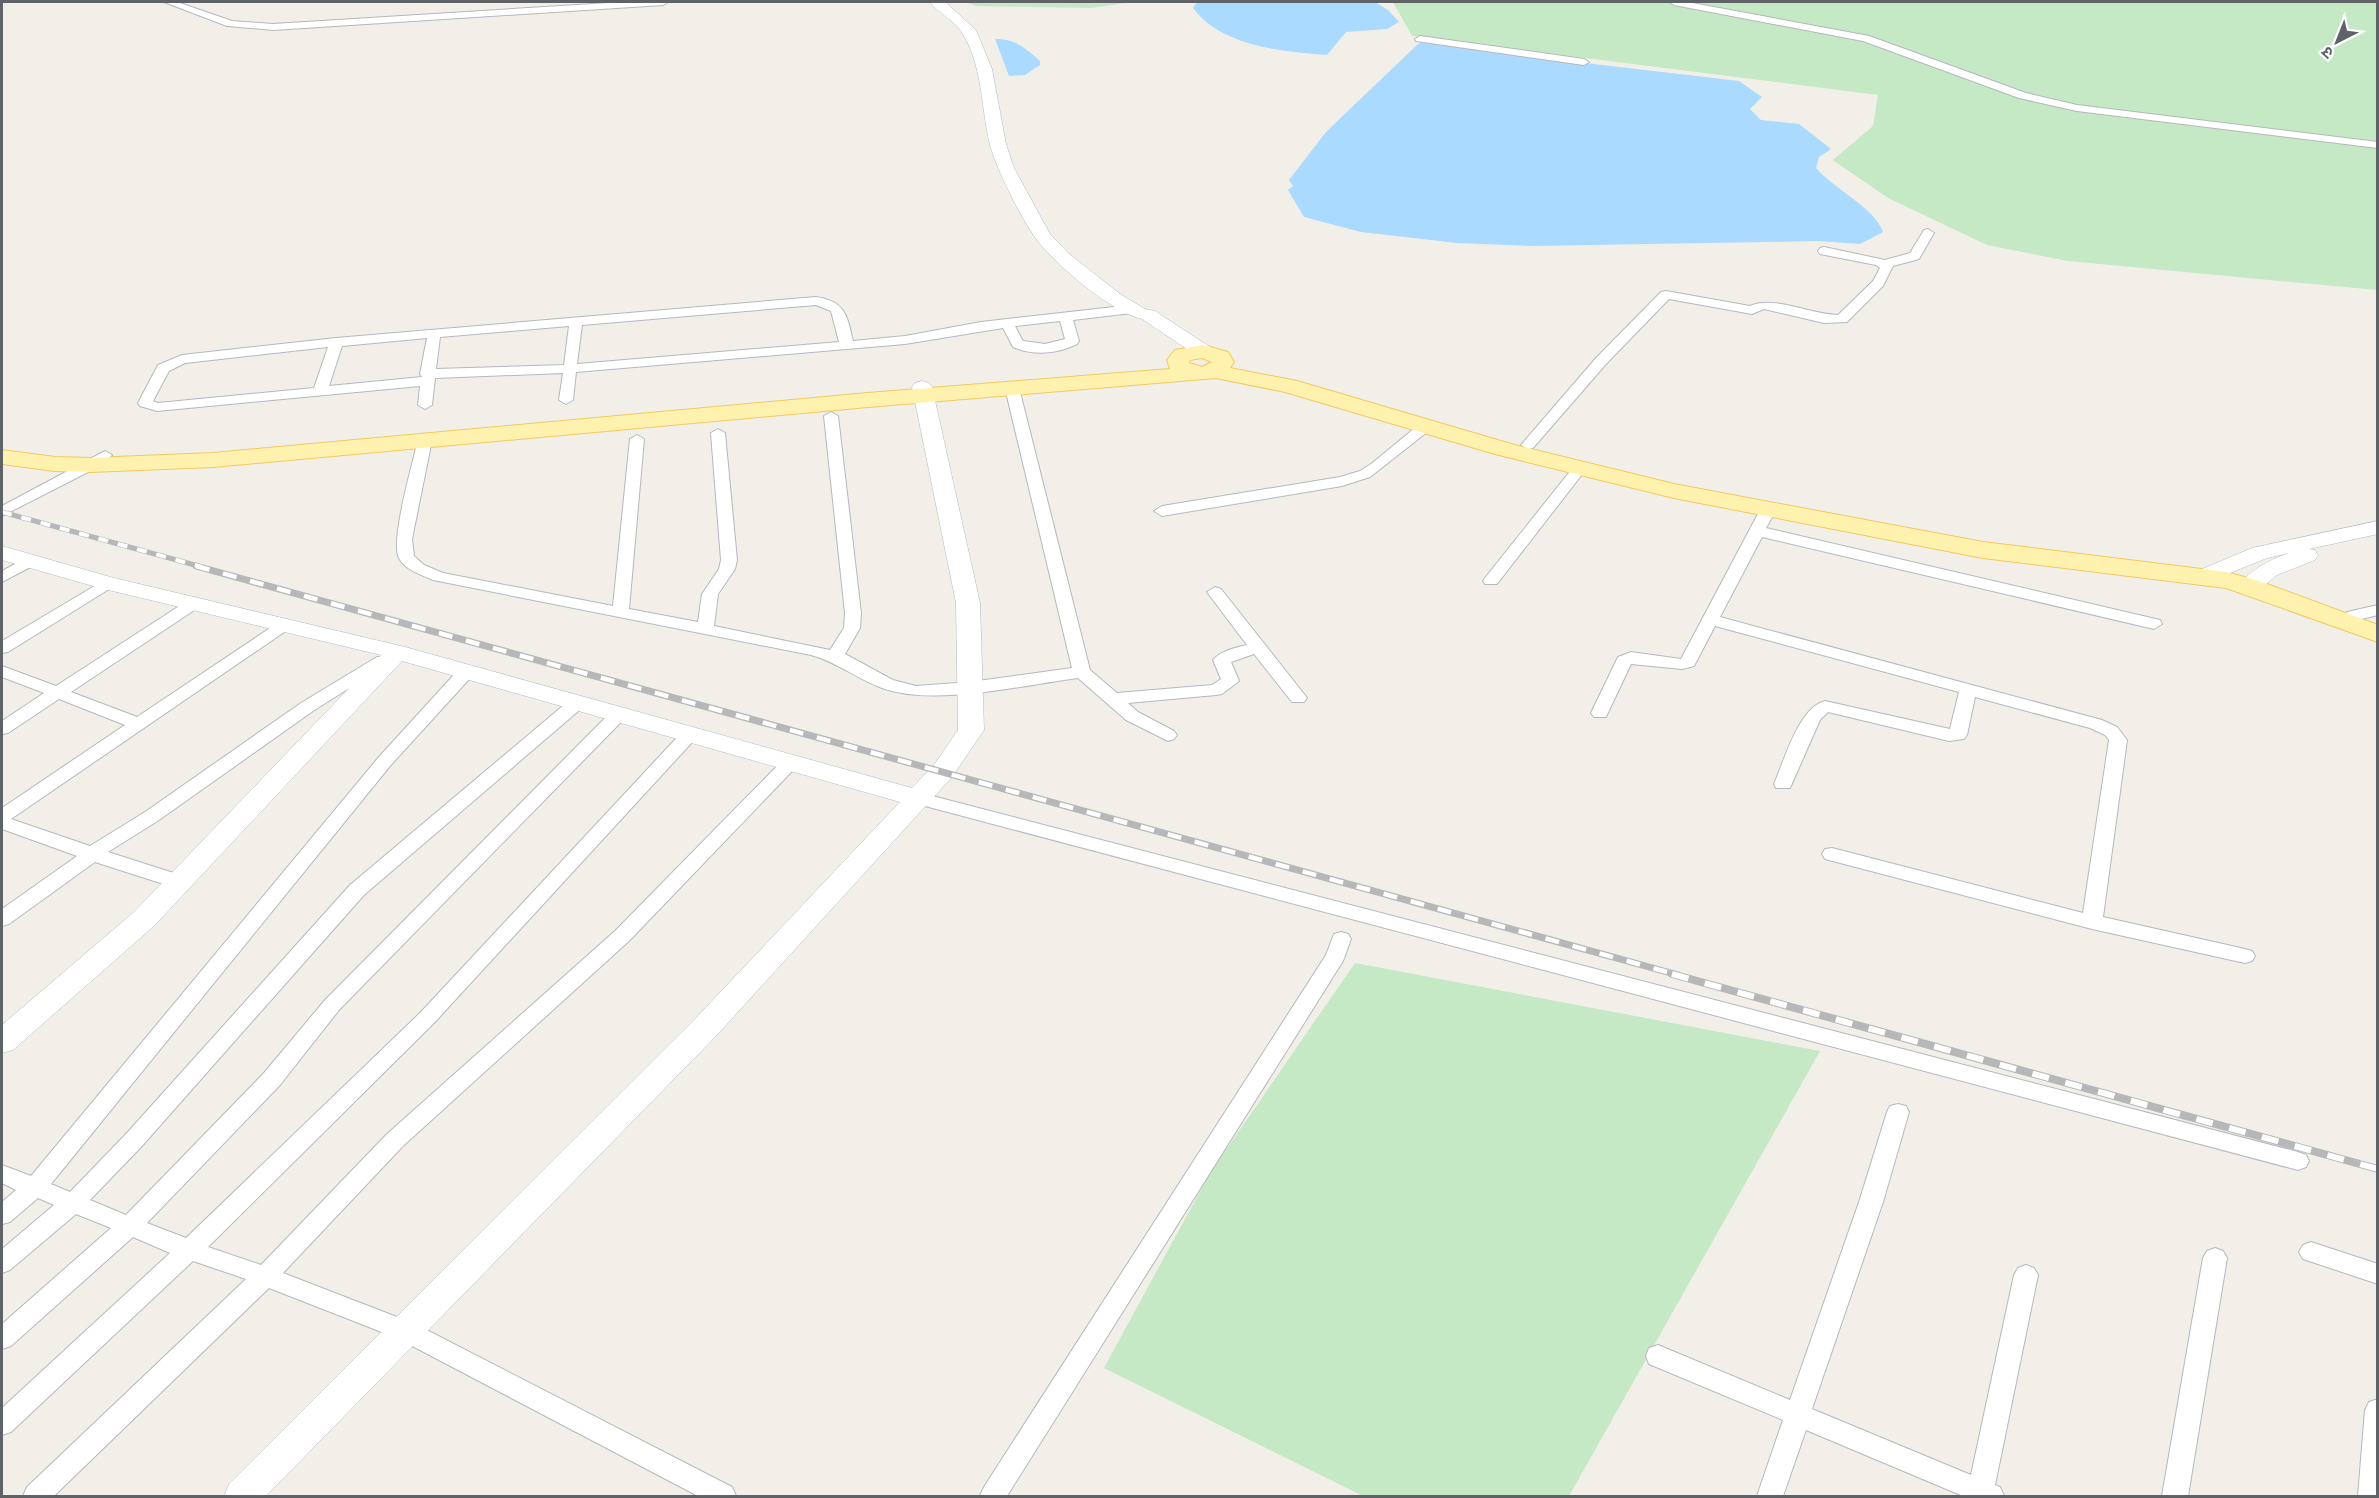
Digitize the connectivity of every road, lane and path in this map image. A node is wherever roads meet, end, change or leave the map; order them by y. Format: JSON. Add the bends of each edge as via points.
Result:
{"nodes":[{"id":1,"x":169,"y":2,"type":"edge"},
{"id":2,"x":663,"y":2,"type":"edge"},
{"id":3,"x":937,"y":2,"type":"edge"},
{"id":4,"x":1674,"y":2,"type":"edge"},
{"id":5,"x":1420,"y":39,"type":"dead end"},
{"id":6,"x":1584,"y":62,"type":"dead end"},
{"id":7,"x":2378,"y":145,"type":"edge"},
{"id":8,"x":1928,"y":233,"type":"dead end"},
{"id":9,"x":1824,"y":251,"type":"dead end"},
{"id":10,"x":1885,"y":264,"type":"junction"},
{"id":11,"x":1135,"y":311,"type":"junction"},
{"id":12,"x":1066,"y":317,"type":"junction"},
{"id":13,"x":576,"y":322,"type":"junction"},
{"id":14,"x":1007,"y":323,"type":"junction"},
{"id":15,"x":434,"y":334,"type":"junction"},
{"id":16,"x":336,"y":342,"type":"junction"},
{"id":17,"x":847,"y":345,"type":"junction"},
{"id":18,"x":1199,"y":361,"type":"junction"},
{"id":19,"x":571,"y":368,"type":"junction"},
{"id":20,"x":427,"y":378,"type":"junction"},
{"id":21,"x":1012,"y":388,"type":"junction"},
{"id":22,"x":320,"y":391,"type":"junction"},
{"id":23,"x":922,"y":391,"type":"junction"},
{"id":24,"x":567,"y":400,"type":"dead end"},
{"id":25,"x":425,"y":405,"type":"dead end"},
{"id":26,"x":831,"y":416,"type":"dead end"},
{"id":27,"x":1426,"y":426,"type":"junction"},
{"id":28,"x":718,"y":433,"type":"dead end"},
{"id":29,"x":637,"y":439,"type":"dead end"},
{"id":30,"x":426,"y":440,"type":"junction"},
{"id":31,"x":1528,"y":445,"type":"junction"},
{"id":32,"x":2,"y":446,"type":"edge"},
{"id":33,"x":2,"y":457,"type":"edge"},
{"id":34,"x":98,"y":460,"type":"junction"},
{"id":35,"x":1580,"y":468,"type":"junction"},
{"id":36,"x":1162,"y":511,"type":"dead end"},
{"id":37,"x":2,"y":512,"type":"edge"},
{"id":38,"x":1763,"y":520,"type":"junction"},
{"id":39,"x":2378,"y":527,"type":"edge"},
{"id":40,"x":2378,"y":540,"type":"edge"},
{"id":41,"x":2,"y":553,"type":"edge"},
{"id":42,"x":30,"y":561,"type":"junction"},
{"id":43,"x":2209,"y":574,"type":"junction"},
{"id":44,"x":2,"y":577,"type":"edge"},
{"id":45,"x":1491,"y":581,"type":"dead end"},
{"id":46,"x":108,"y":583,"type":"junction"},
{"id":47,"x":2252,"y":583,"type":"junction"},
{"id":48,"x":1215,"y":592,"type":"dead end"},
{"id":49,"x":193,"y":604,"type":"junction"},
{"id":50,"x":2378,"y":610,"type":"edge"},
{"id":51,"x":621,"y":611,"type":"junction"},
{"id":52,"x":2353,"y":616,"type":"junction"},
{"id":53,"x":1711,"y":620,"type":"junction"},
{"id":54,"x":2154,"y":624,"type":"dead end"},
{"id":55,"x":285,"y":626,"type":"junction"},
{"id":56,"x":2378,"y":626,"type":"edge"},
{"id":57,"x":705,"y":628,"type":"junction"},
{"id":58,"x":2378,"y":634,"type":"edge"},
{"id":59,"x":2,"y":648,"type":"edge"},
{"id":60,"x":1258,"y":648,"type":"junction"},
{"id":61,"x":397,"y":652,"type":"junction"},
{"id":62,"x":835,"y":656,"type":"junction"},
{"id":63,"x":2,"y":671,"type":"edge"},
{"id":64,"x":466,"y":672,"type":"junction"},
{"id":65,"x":1082,"y":672,"type":"junction"},
{"id":66,"x":970,"y":687,"type":"junction"},
{"id":67,"x":1968,"y":690,"type":"junction"},
{"id":68,"x":58,"y":693,"type":"junction"},
{"id":69,"x":1298,"y":698,"type":"dead end"},
{"id":70,"x":1113,"y":699,"type":"junction"},
{"id":71,"x":577,"y":703,"type":"junction"},
{"id":72,"x":1600,"y":713,"type":"dead end"},
{"id":73,"x":618,"y":715,"type":"junction"},
{"id":74,"x":139,"y":724,"type":"junction"},
{"id":75,"x":2,"y":729,"type":"edge"},
{"id":76,"x":690,"y":734,"type":"junction"},
{"id":77,"x":1168,"y":735,"type":"dead end"},
{"id":78,"x":790,"y":762,"type":"junction"},
{"id":79,"x":1783,"y":784,"type":"dead end"},
{"id":80,"x":917,"y":798,"type":"junction"},
{"id":81,"x":2,"y":816,"type":"edge"},
{"id":82,"x":2,"y":822,"type":"edge"},
{"id":83,"x":92,"y":854,"type":"junction"},
{"id":84,"x":1832,"y":854,"type":"dead end"},
{"id":85,"x":179,"y":882,"type":"junction"},
{"id":86,"x":2,"y":919,"type":"edge"},
{"id":87,"x":2092,"y":922,"type":"junction"},
{"id":88,"x":1341,"y":939,"type":"dead end"},
{"id":89,"x":2245,"y":956,"type":"dead end"},
{"id":90,"x":2,"y":1042,"type":"edge"},
{"id":91,"x":1898,"y":1112,"type":"dead end"},
{"id":92,"x":2298,"y":1161,"type":"dead end"},
{"id":93,"x":2,"y":1174,"type":"edge"},
{"id":94,"x":36,"y":1187,"type":"junction"},
{"id":95,"x":73,"y":1203,"type":"junction"},
{"id":96,"x":2,"y":1215,"type":"edge"},
{"id":97,"x":130,"y":1226,"type":"junction"},
{"id":98,"x":189,"y":1250,"type":"junction"},
{"id":99,"x":2311,"y":1252,"type":"dead end"},
{"id":100,"x":2215,"y":1258,"type":"dead end"},
{"id":101,"x":2,"y":1263,"type":"edge"},
{"id":102,"x":2378,"y":1274,"type":"edge"},
{"id":103,"x":2026,"y":1275,"type":"dead end"},
{"id":104,"x":265,"y":1276,"type":"junction"},
{"id":105,"x":406,"y":1331,"type":"junction"},
{"id":106,"x":2,"y":1339,"type":"edge"},
{"id":107,"x":1658,"y":1356,"type":"dead end"},
{"id":108,"x":2378,"y":1410,"type":"edge"},
{"id":109,"x":1799,"y":1416,"type":"junction"},
{"id":110,"x":2,"y":1424,"type":"edge"},
{"id":111,"x":1984,"y":1495,"type":"edge"},
{"id":112,"x":36,"y":1497,"type":"edge"},
{"id":113,"x":242,"y":1497,"type":"edge"},
{"id":114,"x":723,"y":1497,"type":"edge"},
{"id":115,"x":993,"y":1497,"type":"edge"},
{"id":116,"x":1770,"y":1497,"type":"edge"},
{"id":117,"x":2175,"y":1497,"type":"edge"},
{"id":118,"x":2371,"y":1497,"type":"edge"}],
"edges":[{"from":1,"to":2,"type":"street","via":[[231,24],[273,27]]},
{"from":3,"to":11,"type":"street","via":[[969,30],[985,69],[1006,168],[1043,236],[1062,257]]},
{"from":4,"to":7,"type":"street","via":[[1865,38],[2023,96],[2078,108]]},
{"from":5,"to":6,"type":"street"},
{"from":8,"to":10,"type":"street","via":[[1915,256]]},
{"from":9,"to":10,"type":"street"},
{"from":10,"to":31,"type":"street","via":[[1878,283],[1837,321],[1763,304],[1752,310],[1666,295],[1601,361]]},
{"from":11,"to":12,"type":"street"},
{"from":11,"to":18,"type":"street"},
{"from":12,"to":14,"type":"street"},
{"from":12,"to":14,"type":"street","via":[[1072,341],[1035,348],[1018,344]]},
{"from":13,"to":15,"type":"street"},
{"from":13,"to":17,"type":"street","via":[[822,302],[837,310]]},
{"from":13,"to":19,"type":"street"},
{"from":14,"to":17,"type":"street"},
{"from":15,"to":16,"type":"street"},
{"from":15,"to":20,"type":"street"},
{"from":16,"to":22,"type":"street"},
{"from":16,"to":22,"type":"street","via":[[183,359],[163,368],[145,403],[157,407]]},
{"from":17,"to":19,"type":"street"},
{"from":18,"to":21,"type":"main road"},
{"from":18,"to":23,"type":"main road"},
{"from":18,"to":27,"type":"main road"},
{"from":18,"to":31,"type":"main road"},
{"from":19,"to":20,"type":"street"},
{"from":19,"to":24,"type":"street"},
{"from":20,"to":22,"type":"street"},
{"from":20,"to":25,"type":"street"},
{"from":21,"to":23,"type":"main road"},
{"from":21,"to":65,"type":"street"},
{"from":23,"to":30,"type":"main road"},
{"from":23,"to":34,"type":"main road"},
{"from":23,"to":66,"type":"street","via":[[968,603]]},
{"from":26,"to":62,"type":"street","via":[[853,613],[852,628]]},
{"from":27,"to":35,"type":"main road"},
{"from":27,"to":36,"type":"street","via":[[1365,474]]},
{"from":28,"to":57,"type":"street","via":[[729,561],[710,594]]},
{"from":29,"to":51,"type":"street"},
{"from":30,"to":34,"type":"main road","via":[[213,460]]},
{"from":30,"to":51,"type":"street","via":[[404,539],[406,557],[418,568],[439,577]]},
{"from":31,"to":43,"type":"main road","via":[[1691,485],[1860,519]]},
{"from":32,"to":34,"type":"main road"},
{"from":33,"to":34,"type":"main road","via":[[55,464]]},
{"from":34,"to":37,"type":"street"},
{"from":35,"to":38,"type":"main road"},
{"from":35,"to":45,"type":"street"},
{"from":38,"to":43,"type":"main road","via":[[1983,550]]},
{"from":38,"to":53,"type":"street"},
{"from":38,"to":54,"type":"street"},
{"from":39,"to":43,"type":"street","via":[[2284,546]]},
{"from":40,"to":47,"type":"street","via":[[2292,559]]},
{"from":41,"to":42,"type":"street"},
{"from":42,"to":44,"type":"street"},
{"from":42,"to":46,"type":"street"},
{"from":43,"to":47,"type":"main road"},
{"from":46,"to":49,"type":"street"},
{"from":46,"to":59,"type":"street"},
{"from":47,"to":52,"type":"main road"},
{"from":47,"to":58,"type":"main road"},
{"from":48,"to":60,"type":"street"},
{"from":49,"to":55,"type":"street"},
{"from":49,"to":68,"type":"street"},
{"from":50,"to":52,"type":"street"},
{"from":51,"to":57,"type":"street"},
{"from":52,"to":56,"type":"main road"},
{"from":53,"to":67,"type":"street"},
{"from":53,"to":72,"type":"street","via":[[1688,662],[1636,657],[1624,661]]},
{"from":55,"to":61,"type":"street"},
{"from":55,"to":74,"type":"street"},
{"from":57,"to":62,"type":"street"},
{"from":60,"to":69,"type":"street"},
{"from":60,"to":70,"type":"street","via":[[1222,660],[1230,681],[1216,690]]},
{"from":61,"to":64,"type":"street"},
{"from":61,"to":83,"type":"street","via":[[307,707]]},
{"from":61,"to":85,"type":"street"},
{"from":62,"to":66,"type":"street","via":[[887,684],[916,691]]},
{"from":63,"to":68,"type":"street"},
{"from":64,"to":71,"type":"street"},
{"from":64,"to":94,"type":"street","via":[[384,762]]},
{"from":65,"to":66,"type":"street"},
{"from":65,"to":70,"type":"street"},
{"from":66,"to":80,"type":"street","via":[[971,730],[943,771]]},
{"from":67,"to":79,"type":"street","via":[[1958,735],[1825,706],[1812,717]]},
{"from":67,"to":87,"type":"street","via":[[2096,724],[2112,731],[2118,740]]},
{"from":68,"to":74,"type":"street"},
{"from":68,"to":75,"type":"street"},
{"from":70,"to":77,"type":"street","via":[[1132,716]]},
{"from":71,"to":73,"type":"street"},
{"from":71,"to":95,"type":"street","via":[[357,890]]},
{"from":73,"to":76,"type":"street"},
{"from":73,"to":97,"type":"street","via":[[332,1005],[272,1079]]},
{"from":74,"to":81,"type":"street"},
{"from":76,"to":78,"type":"street"},
{"from":76,"to":98,"type":"street","via":[[427,1018]]},
{"from":78,"to":80,"type":"street"},
{"from":78,"to":104,"type":"street","via":[[622,936],[395,1140]]},
{"from":80,"to":92,"type":"street"},
{"from":80,"to":105,"type":"street","via":[[705,1028]]},
{"from":82,"to":83,"type":"street"},
{"from":83,"to":85,"type":"street"},
{"from":83,"to":86,"type":"street"},
{"from":84,"to":87,"type":"street"},
{"from":85,"to":90,"type":"street","via":[[144,919]]},
{"from":87,"to":89,"type":"street"},
{"from":88,"to":115,"type":"street","via":[[1336,956]]},
{"from":91,"to":109,"type":"street"},
{"from":93,"to":94,"type":"street"},
{"from":94,"to":95,"type":"street"},
{"from":94,"to":96,"type":"street"},
{"from":95,"to":97,"type":"street"},
{"from":95,"to":101,"type":"street"},
{"from":97,"to":98,"type":"street"},
{"from":97,"to":106,"type":"street"},
{"from":98,"to":104,"type":"street"},
{"from":98,"to":110,"type":"street"},
{"from":99,"to":102,"type":"street"},
{"from":100,"to":117,"type":"street"},
{"from":103,"to":111,"type":"street"},
{"from":104,"to":105,"type":"street"},
{"from":104,"to":112,"type":"street"},
{"from":105,"to":113,"type":"street"},
{"from":105,"to":114,"type":"street"},
{"from":107,"to":109,"type":"street"},
{"from":108,"to":118,"type":"street"},
{"from":109,"to":111,"type":"street"},
{"from":109,"to":116,"type":"street"}]}
